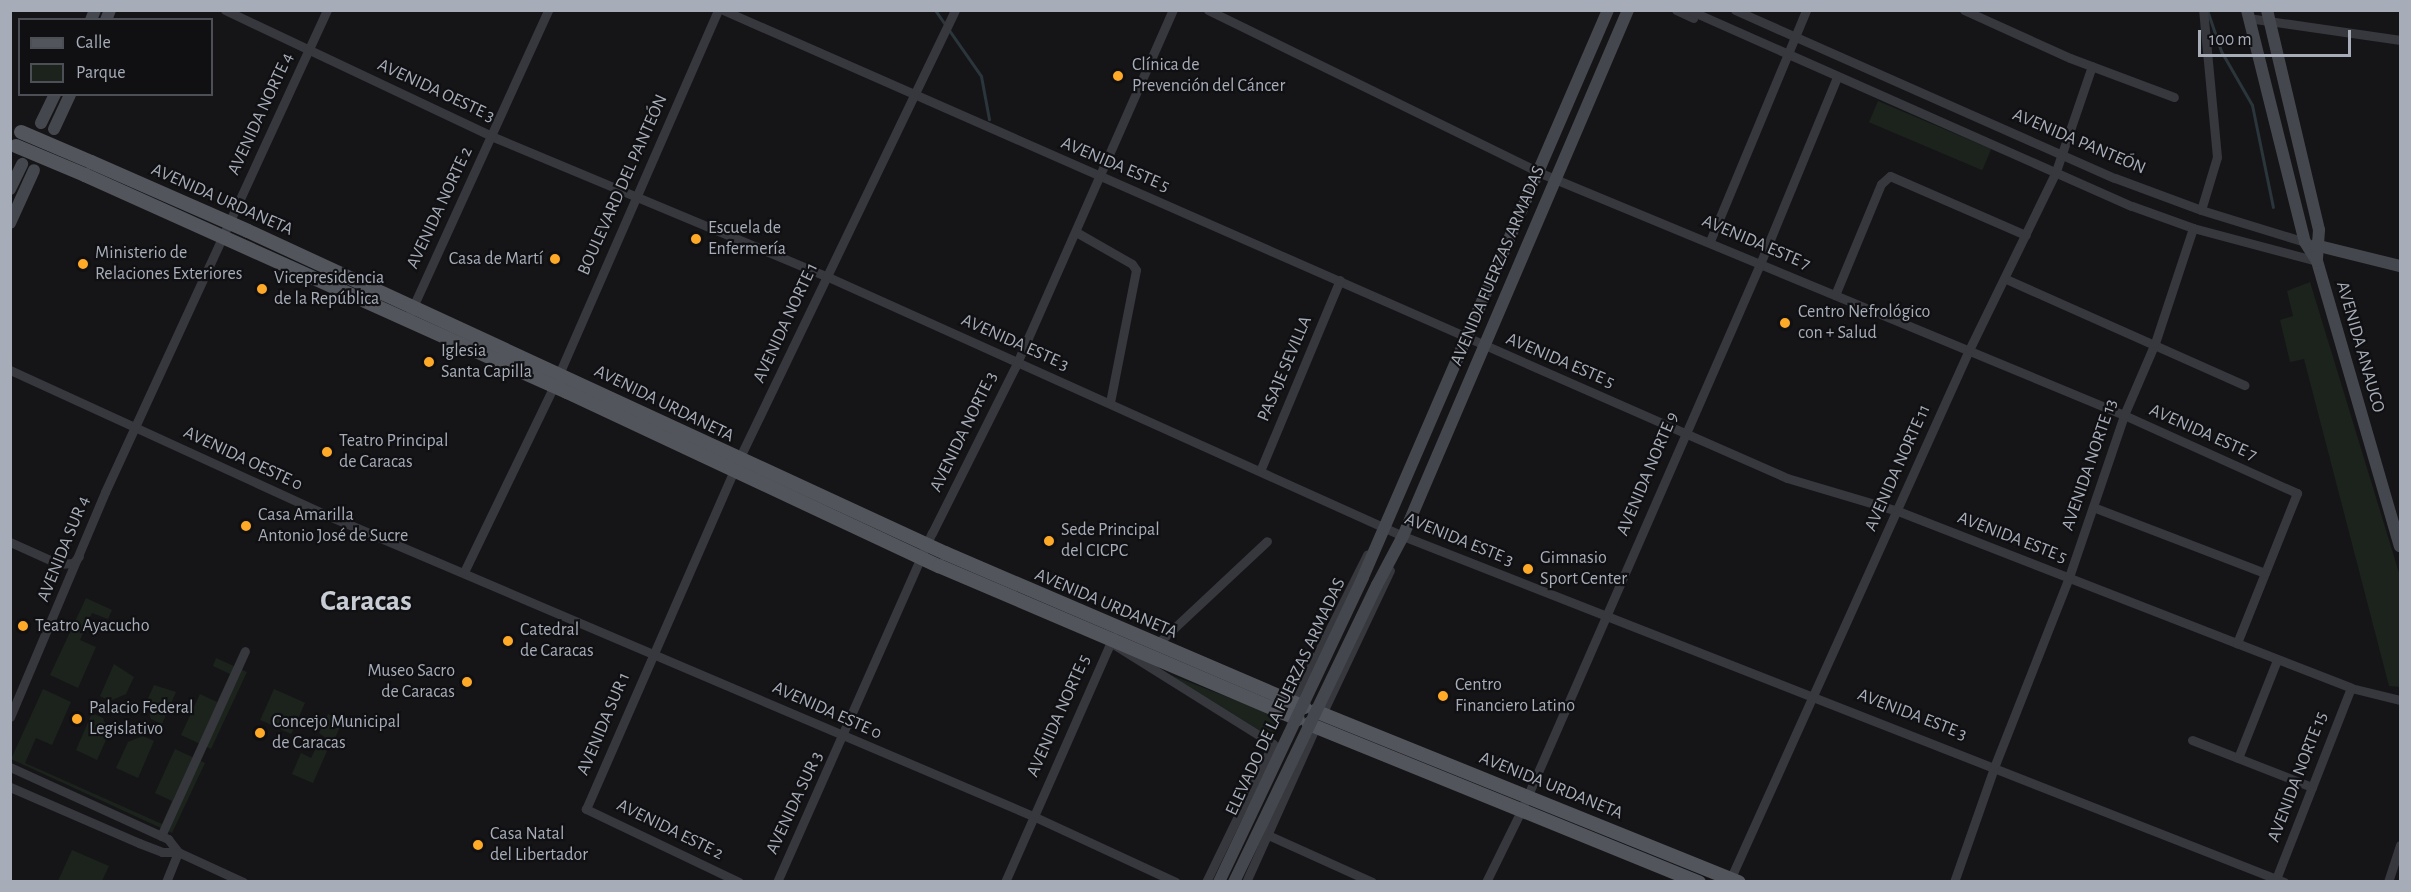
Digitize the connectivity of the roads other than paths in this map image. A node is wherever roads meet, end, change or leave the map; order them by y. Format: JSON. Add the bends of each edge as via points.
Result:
{"nodes":[{"id":1,"x":225,"y":10,"type":"edge"},
{"id":2,"x":327,"y":10,"type":"edge"},
{"id":3,"x":548,"y":10,"type":"edge"},
{"id":4,"x":718,"y":10,"type":"edge"},
{"id":5,"x":723,"y":10,"type":"edge"},
{"id":6,"x":955,"y":10,"type":"edge"},
{"id":7,"x":1173,"y":10,"type":"edge"},
{"id":8,"x":1208,"y":10,"type":"edge"},
{"id":9,"x":1628,"y":10,"type":"edge"},
{"id":10,"x":1676,"y":10,"type":"edge"},
{"id":11,"x":1689,"y":10,"type":"edge"},
{"id":12,"x":1736,"y":10,"type":"edge"},
{"id":13,"x":1806,"y":10,"type":"edge"},
{"id":14,"x":1964,"y":10,"type":"edge"},
{"id":15,"x":2204,"y":10,"type":"edge"},
{"id":16,"x":1607,"y":12,"type":"edge"},
{"id":17,"x":2247,"y":14,"type":"edge"},
{"id":18,"x":1752,"y":15,"type":"edge"},
{"id":19,"x":2268,"y":16,"type":"edge"},
{"id":20,"x":1746,"y":36,"type":"junction"},
{"id":21,"x":1795,"y":37,"type":"junction"},
{"id":22,"x":2400,"y":40,"type":"edge"},
{"id":23,"x":310,"y":50,"type":"junction"},
{"id":24,"x":1788,"y":55,"type":"junction"},
{"id":25,"x":2091,"y":66,"type":"junction"},
{"id":26,"x":1837,"y":77,"type":"junction"},
{"id":27,"x":54,"y":96,"type":"edge"},
{"id":28,"x":69,"y":96,"type":"edge"},
{"id":29,"x":912,"y":96,"type":"junction"},
{"id":30,"x":2174,"y":97,"type":"dead end"},
{"id":31,"x":41,"y":123,"type":"dead end"},
{"id":32,"x":54,"y":129,"type":"dead end"},
{"id":33,"x":16,"y":130,"type":"edge"},
{"id":34,"x":491,"y":136,"type":"junction"},
{"id":35,"x":13,"y":145,"type":"edge"},
{"id":36,"x":2064,"y":155,"type":"junction"},
{"id":37,"x":22,"y":164,"type":"dead end"},
{"id":38,"x":88,"y":169,"type":"junction"},
{"id":39,"x":34,"y":170,"type":"dead end"},
{"id":40,"x":1539,"y":172,"type":"junction"},
{"id":41,"x":2055,"y":174,"type":"junction"},
{"id":42,"x":1100,"y":176,"type":"junction"},
{"id":43,"x":1554,"y":178,"type":"junction"},
{"id":44,"x":10,"y":189,"type":"edge"},
{"id":45,"x":636,"y":194,"type":"junction"},
{"id":46,"x":2201,"y":210,"type":"junction"},
{"id":47,"x":229,"y":223,"type":"junction"},
{"id":48,"x":10,"y":224,"type":"edge"},
{"id":49,"x":2193,"y":228,"type":"junction"},
{"id":50,"x":1076,"y":232,"type":"junction"},
{"id":51,"x":2026,"y":235,"type":"junction"},
{"id":52,"x":222,"y":237,"type":"junction"},
{"id":53,"x":1710,"y":241,"type":"junction"},
{"id":54,"x":2305,"y":242,"type":"junction"},
{"id":55,"x":2320,"y":247,"type":"junction"},
{"id":56,"x":2317,"y":261,"type":"junction"},
{"id":57,"x":1760,"y":264,"type":"junction"},
{"id":58,"x":2400,"y":266,"type":"edge"},
{"id":59,"x":826,"y":276,"type":"junction"},
{"id":60,"x":2006,"y":279,"type":"junction"},
{"id":61,"x":1340,"y":280,"type":"junction"},
{"id":62,"x":1835,"y":295,"type":"junction"},
{"id":63,"x":410,"y":314,"type":"junction"},
{"id":64,"x":1467,"y":339,"type":"junction"},
{"id":65,"x":2155,"y":343,"type":"junction"},
{"id":66,"x":1483,"y":346,"type":"junction"},
{"id":67,"x":1969,"y":350,"type":"junction"},
{"id":68,"x":1017,"y":363,"type":"junction"},
{"id":69,"x":10,"y":370,"type":"edge"},
{"id":70,"x":557,"y":380,"type":"junction"},
{"id":71,"x":2244,"y":385,"type":"dead end"},
{"id":72,"x":1110,"y":403,"type":"junction"},
{"id":73,"x":2124,"y":415,"type":"junction"},
{"id":74,"x":135,"y":427,"type":"junction"},
{"id":75,"x":1684,"y":431,"type":"junction"},
{"id":76,"x":736,"y":465,"type":"junction"},
{"id":77,"x":1260,"y":471,"type":"junction"},
{"id":78,"x":2092,"y":507,"type":"junction"},
{"id":79,"x":1898,"y":511,"type":"junction"},
{"id":80,"x":1383,"y":526,"type":"junction"},
{"id":81,"x":1403,"y":536,"type":"junction"},
{"id":82,"x":1268,"y":541,"type":"dead end"},
{"id":83,"x":10,"y":542,"type":"edge"},
{"id":84,"x":928,"y":544,"type":"junction"},
{"id":85,"x":2400,"y":546,"type":"edge"},
{"id":86,"x":81,"y":554,"type":"junction"},
{"id":87,"x":921,"y":558,"type":"junction"},
{"id":88,"x":464,"y":572,"type":"junction"},
{"id":89,"x":2265,"y":573,"type":"junction"},
{"id":90,"x":2069,"y":577,"type":"junction"},
{"id":91,"x":1606,"y":615,"type":"junction"},
{"id":92,"x":1113,"y":635,"type":"junction"},
{"id":93,"x":2237,"y":643,"type":"junction"},
{"id":94,"x":1156,"y":645,"type":"junction"},
{"id":95,"x":245,"y":651,"type":"dead end"},
{"id":96,"x":652,"y":653,"type":"junction"},
{"id":97,"x":2277,"y":660,"type":"junction"},
{"id":98,"x":2351,"y":688,"type":"junction"},
{"id":99,"x":1813,"y":695,"type":"junction"},
{"id":100,"x":2400,"y":700,"type":"edge"},
{"id":101,"x":1308,"y":715,"type":"junction"},
{"id":102,"x":10,"y":717,"type":"edge"},
{"id":103,"x":843,"y":737,"type":"junction"},
{"id":104,"x":2192,"y":740,"type":"dead end"},
{"id":105,"x":2238,"y":758,"type":"junction"},
{"id":106,"x":1995,"y":765,"type":"junction"},
{"id":107,"x":10,"y":767,"type":"edge"},
{"id":108,"x":10,"y":787,"type":"edge"},
{"id":109,"x":2312,"y":788,"type":"junction"},
{"id":110,"x":1526,"y":797,"type":"junction"},
{"id":111,"x":586,"y":808,"type":"joint"},
{"id":112,"x":1521,"y":811,"type":"junction"},
{"id":113,"x":1033,"y":816,"type":"junction"},
{"id":114,"x":1268,"y":835,"type":"junction"},
{"id":115,"x":161,"y":836,"type":"junction"},
{"id":116,"x":2400,"y":845,"type":"edge"},
{"id":117,"x":178,"y":852,"type":"junction"},
{"id":118,"x":1733,"y":880,"type":"edge"},
{"id":119,"x":2280,"y":880,"type":"edge"},
{"id":120,"x":166,"y":882,"type":"edge"},
{"id":121,"x":243,"y":882,"type":"edge"},
{"id":122,"x":739,"y":882,"type":"edge"},
{"id":123,"x":777,"y":882,"type":"edge"},
{"id":124,"x":1005,"y":882,"type":"edge"},
{"id":125,"x":1176,"y":882,"type":"edge"},
{"id":126,"x":1206,"y":882,"type":"edge"},
{"id":127,"x":1219,"y":882,"type":"edge"},
{"id":128,"x":1234,"y":882,"type":"edge"},
{"id":129,"x":1246,"y":882,"type":"edge"},
{"id":130,"x":1372,"y":882,"type":"edge"},
{"id":131,"x":1486,"y":882,"type":"edge"},
{"id":132,"x":1699,"y":882,"type":"edge"},
{"id":133,"x":1954,"y":882,"type":"edge"},
{"id":134,"x":2388,"y":882,"type":"edge"}],
"edges":[{"from":1,"to":23,"type":"street","name":"AVENIDA OESTE 3"},
{"from":2,"to":23,"type":"street","name":"AVENIDA NORTE 4"},
{"from":3,"to":34,"type":"street","name":"AVENIDA NORTE 2"},
{"from":4,"to":45,"type":"street","name":"BOULEVARD DEL PANTEÓN"},
{"from":5,"to":29,"type":"street","name":"AVENIDA ESTE 5"},
{"from":6,"to":29,"type":"street","name":"AVENIDA NORTE 1"},
{"from":7,"to":42,"type":"street","name":"AVENIDA NORTE 3"},
{"from":8,"to":40,"type":"street","name":"AVENIDA ESTE 7"},
{"from":9,"to":43,"type":"main road","name":"AVENIDA FUERZAS ARMADAS"},
{"from":10,"to":20,"type":"street","name":"AVENIDA PANTEÓN","via":[[1731,34]]},
{"from":11,"to":20,"type":"street","name":"AVENIDA PANTEÓN"},
{"from":12,"to":18,"type":"street","name":"AVENIDA PANTEÓN"},
{"from":13,"to":21,"type":"street"},
{"from":14,"to":25,"type":"street"},
{"from":15,"to":46,"type":"street","via":[[2217,157]]},
{"from":16,"to":40,"type":"main road","name":"AVENIDA FUERZAS ARMADAS"},
{"from":17,"to":19,"type":"street"},
{"from":17,"to":54,"type":"main road","name":"AVENIDA ANAUCO"},
{"from":18,"to":21,"type":"street","name":"AVENIDA PANTEÓN"},
{"from":19,"to":22,"type":"street"},
{"from":19,"to":55,"type":"main road","name":"AVENIDA ANAUCO"},
{"from":20,"to":24,"type":"street","name":"AVENIDA PANTEÓN"},
{"from":21,"to":24,"type":"street"},
{"from":21,"to":36,"type":"street","name":"AVENIDA PANTEÓN"},
{"from":23,"to":34,"type":"street","name":"AVENIDA OESTE 3"},
{"from":23,"to":47,"type":"street","name":"AVENIDA NORTE 4"},
{"from":24,"to":26,"type":"street","name":"AVENIDA PANTEÓN"},
{"from":24,"to":53,"type":"street"},
{"from":25,"to":30,"type":"street"},
{"from":25,"to":36,"type":"street","name":"AVENIDA NORTE 11"},
{"from":26,"to":41,"type":"street","name":"AVENIDA PANTEÓN"},
{"from":26,"to":57,"type":"street","name":"AVENIDA NORTE 9"},
{"from":27,"to":31,"type":"main road"},
{"from":28,"to":32,"type":"main road"},
{"from":29,"to":42,"type":"street","name":"AVENIDA ESTE 5"},
{"from":29,"to":59,"type":"street","name":"AVENIDA NORTE 1"},
{"from":33,"to":38,"type":"main road","name":"AVENIDA URDANETA","bridge":true},
{"from":34,"to":45,"type":"street","name":"AVENIDA OESTE 3"},
{"from":34,"to":63,"type":"street","name":"AVENIDA NORTE 2"},
{"from":35,"to":38,"type":"main road","name":"AVENIDA URDANETA","bridge":true},
{"from":36,"to":41,"type":"street","name":"AVENIDA NORTE 11"},
{"from":36,"to":46,"type":"street","name":"AVENIDA PANTEÓN"},
{"from":37,"to":44,"type":"main road"},
{"from":38,"to":47,"type":"main road","name":"AVENIDA URDANETA"},
{"from":38,"to":52,"type":"main road","name":"AVENIDA URDANETA"},
{"from":39,"to":48,"type":"main road"},
{"from":40,"to":43,"type":"street","name":"AVENIDA ESTE 7"},
{"from":40,"to":64,"type":"main road","name":"AVENIDA FUERZAS ARMADAS"},
{"from":41,"to":49,"type":"street","name":"AVENIDA PANTEÓN"},
{"from":41,"to":51,"type":"street","name":"AVENIDA NORTE 11"},
{"from":42,"to":50,"type":"street","name":"AVENIDA NORTE 3"},
{"from":42,"to":61,"type":"street","name":"AVENIDA ESTE 5"},
{"from":43,"to":53,"type":"street","name":"AVENIDA ESTE 7"},
{"from":43,"to":66,"type":"main road","name":"AVENIDA FUERZAS ARMADAS"},
{"from":45,"to":59,"type":"street","name":"AVENIDA ESTE 3"},
{"from":45,"to":70,"type":"street","name":"BOULEVARD DEL PANTEÓN"},
{"from":46,"to":54,"type":"street","name":"AVENIDA PANTEÓN"},
{"from":47,"to":52,"type":"street","name":"AVENIDA NORTE 4"},
{"from":47,"to":63,"type":"main road","name":"AVENIDA URDANETA"},
{"from":49,"to":56,"type":"street","name":"AVENIDA PANTEÓN"},
{"from":49,"to":65,"type":"street","name":"AVENIDA NORTE 13"},
{"from":50,"to":68,"type":"street","name":"AVENIDA NORTE 3"},
{"from":50,"to":72,"type":"street","via":[[1136,270]]},
{"from":51,"to":60,"type":"street","name":"AVENIDA NORTE 11"},
{"from":51,"to":62,"type":"street","via":[[1890,176],[1881,184]]},
{"from":52,"to":63,"type":"main road","name":"AVENIDA URDANETA"},
{"from":52,"to":74,"type":"street","name":"AVENIDA NORTE 4"},
{"from":53,"to":57,"type":"street","name":"AVENIDA ESTE 7"},
{"from":54,"to":55,"type":"main road","name":"AVENIDA PANTEÓN"},
{"from":54,"to":56,"type":"main road","name":"AVENIDA ANAUCO"},
{"from":55,"to":56,"type":"main road","name":"AVENIDA ANAUCO"},
{"from":55,"to":58,"type":"main road","name":"AVENIDA PANTEÓN"},
{"from":56,"to":85,"type":"main road","name":"AVENIDA ANAUCO"},
{"from":57,"to":62,"type":"street","name":"AVENIDA ESTE 7"},
{"from":57,"to":75,"type":"street","name":"AVENIDA NORTE 9"},
{"from":59,"to":68,"type":"street","name":"AVENIDA ESTE 3"},
{"from":59,"to":76,"type":"street","name":"AVENIDA NORTE 1"},
{"from":60,"to":65,"type":"street"},
{"from":60,"to":67,"type":"street","name":"AVENIDA NORTE 11"},
{"from":61,"to":64,"type":"street","name":"AVENIDA ESTE 5"},
{"from":61,"to":77,"type":"street","name":"PASAJE SEVILLA"},
{"from":62,"to":67,"type":"street","name":"AVENIDA ESTE 7"},
{"from":63,"to":70,"type":"main road","name":"AVENIDA URDANETA"},
{"from":64,"to":66,"type":"street","name":"AVENIDA ESTE 5"},
{"from":64,"to":80,"type":"main road","name":"AVENIDA FUERZAS ARMADAS"},
{"from":65,"to":71,"type":"street"},
{"from":65,"to":73,"type":"street","name":"AVENIDA NORTE 13"},
{"from":66,"to":75,"type":"street","name":"AVENIDA ESTE 5"},
{"from":66,"to":81,"type":"main road","name":"AVENIDA FUERZAS ARMADAS"},
{"from":67,"to":73,"type":"street","name":"AVENIDA ESTE 7"},
{"from":67,"to":79,"type":"street","name":"AVENIDA NORTE 11"},
{"from":68,"to":72,"type":"street","name":"AVENIDA ESTE 3"},
{"from":68,"to":84,"type":"street","name":"AVENIDA NORTE 3"},
{"from":69,"to":74,"type":"street","name":"AVENIDA OESTE 0"},
{"from":70,"to":76,"type":"main road","name":"AVENIDA URDANETA"},
{"from":70,"to":88,"type":"street","name":"BOULEVARD DEL PANTEÓN"},
{"from":72,"to":77,"type":"street","name":"AVENIDA ESTE 3"},
{"from":73,"to":78,"type":"street","name":"AVENIDA NORTE 13"},
{"from":73,"to":89,"type":"street","name":"AVENIDA ESTE 7","via":[[2297,493]]},
{"from":74,"to":86,"type":"street","name":"AVENIDA SUR 4"},
{"from":74,"to":88,"type":"street","name":"AVENIDA OESTE 0","via":[[322,513]]},
{"from":75,"to":79,"type":"street","name":"AVENIDA ESTE 5","via":[[1787,478]]},
{"from":75,"to":91,"type":"street","name":"AVENIDA NORTE 9"},
{"from":76,"to":84,"type":"main road","name":"AVENIDA URDANETA"},
{"from":76,"to":87,"type":"main road","name":"AVENIDA URDANETA"},
{"from":76,"to":96,"type":"street","name":"AVENIDA NORTE 1"},
{"from":77,"to":80,"type":"street","name":"AVENIDA ESTE 3"},
{"from":78,"to":89,"type":"street"},
{"from":78,"to":90,"type":"street","name":"AVENIDA NORTE 13"},
{"from":79,"to":90,"type":"street","name":"AVENIDA ESTE 5"},
{"from":79,"to":99,"type":"street","name":"AVENIDA NORTE 11"},
{"from":80,"to":81,"type":"street","name":"AVENIDA ESTE 3"},
{"from":80,"to":101,"type":"street"},
{"from":80,"to":127,"type":"main road","name":"ELEVADO DE LA FUERZAS ARMADAS","bridge":true,"via":[[1363,577]]},
{"from":81,"to":91,"type":"street","name":"AVENIDA ESTE 3"},
{"from":81,"to":101,"type":"street","via":[[1383,589]]},
{"from":81,"to":128,"type":"main road","name":"ELEVADO DE LA FUERZAS ARMADAS","bridge":true},
{"from":82,"to":94,"type":"street"},
{"from":83,"to":86,"type":"street","via":[[59,564],[73,563]]},
{"from":84,"to":87,"type":"street","name":"AVENIDA NORTE 3"},
{"from":84,"to":92,"type":"main road","name":"AVENIDA URDANETA"},
{"from":86,"to":102,"type":"street","name":"AVENIDA SUR 4"},
{"from":87,"to":92,"type":"main road","name":"AVENIDA URDANETA"},
{"from":87,"to":103,"type":"street","name":"AVENIDA NORTE 3"},
{"from":88,"to":96,"type":"street","name":"AVENIDA ESTE 0"},
{"from":89,"to":93,"type":"street"},
{"from":90,"to":93,"type":"street","name":"AVENIDA ESTE 5"},
{"from":90,"to":106,"type":"street","name":"AVENIDA NORTE 13"},
{"from":91,"to":99,"type":"street","name":"AVENIDA ESTE 3"},
{"from":91,"to":110,"type":"street","name":"AVENIDA NORTE 9"},
{"from":92,"to":94,"type":"main road","name":"AVENIDA URDANETA"},
{"from":92,"to":101,"type":"main road","name":"AVENIDA URDANETA"},
{"from":92,"to":113,"type":"street","name":"AVENIDA NORTE 5"},
{"from":92,"to":126,"type":"street","via":[[1273,744]]},
{"from":93,"to":97,"type":"street","name":"AVENIDA ESTE 5"},
{"from":94,"to":101,"type":"main road","name":"AVENIDA URDANETA"},
{"from":95,"to":115,"type":"street"},
{"from":96,"to":103,"type":"street","name":"AVENIDA ESTE 0"},
{"from":96,"to":111,"type":"street","name":"AVENIDA SUR 1"},
{"from":97,"to":98,"type":"street","name":"AVENIDA ESTE 5"},
{"from":97,"to":105,"type":"street"},
{"from":98,"to":100,"type":"street","name":"AVENIDA ESTE 5"},
{"from":98,"to":109,"type":"street","name":"AVENIDA NORTE 15"},
{"from":99,"to":106,"type":"street","name":"AVENIDA ESTE 3"},
{"from":99,"to":118,"type":"street","name":"AVENIDA NORTE 11"},
{"from":101,"to":110,"type":"main road","name":"AVENIDA URDANETA"},
{"from":101,"to":112,"type":"main road","name":"AVENIDA URDANETA"},
{"from":101,"to":114,"type":"street"},
{"from":103,"to":113,"type":"street","name":"AVENIDA ESTE 0"},
{"from":103,"to":123,"type":"street","name":"AVENIDA SUR 3"},
{"from":104,"to":105,"type":"street"},
{"from":105,"to":109,"type":"street"},
{"from":106,"to":119,"type":"street","name":"AVENIDA ESTE 3"},
{"from":106,"to":133,"type":"street","name":"AVENIDA NORTE 13"},
{"from":107,"to":115,"type":"street"},
{"from":108,"to":117,"type":"street","via":[[162,852]]},
{"from":109,"to":119,"type":"street","name":"AVENIDA NORTE 15"},
{"from":110,"to":112,"type":"street","name":"AVENIDA NORTE 9"},
{"from":110,"to":118,"type":"main road","name":"AVENIDA URDANETA"},
{"from":111,"to":122,"type":"street","name":"AVENIDA ESTE 2"},
{"from":112,"to":131,"type":"street","name":"AVENIDA NORTE 9"},
{"from":112,"to":132,"type":"main road","name":"AVENIDA URDANETA"},
{"from":113,"to":124,"type":"street","name":"AVENIDA NORTE 5"},
{"from":113,"to":125,"type":"street","name":"AVENIDA ESTE 0"},
{"from":114,"to":129,"type":"street"},
{"from":114,"to":130,"type":"street"},
{"from":115,"to":117,"type":"street"},
{"from":116,"to":134,"type":"street"},
{"from":117,"to":120,"type":"street"},
{"from":117,"to":121,"type":"street"}]}
